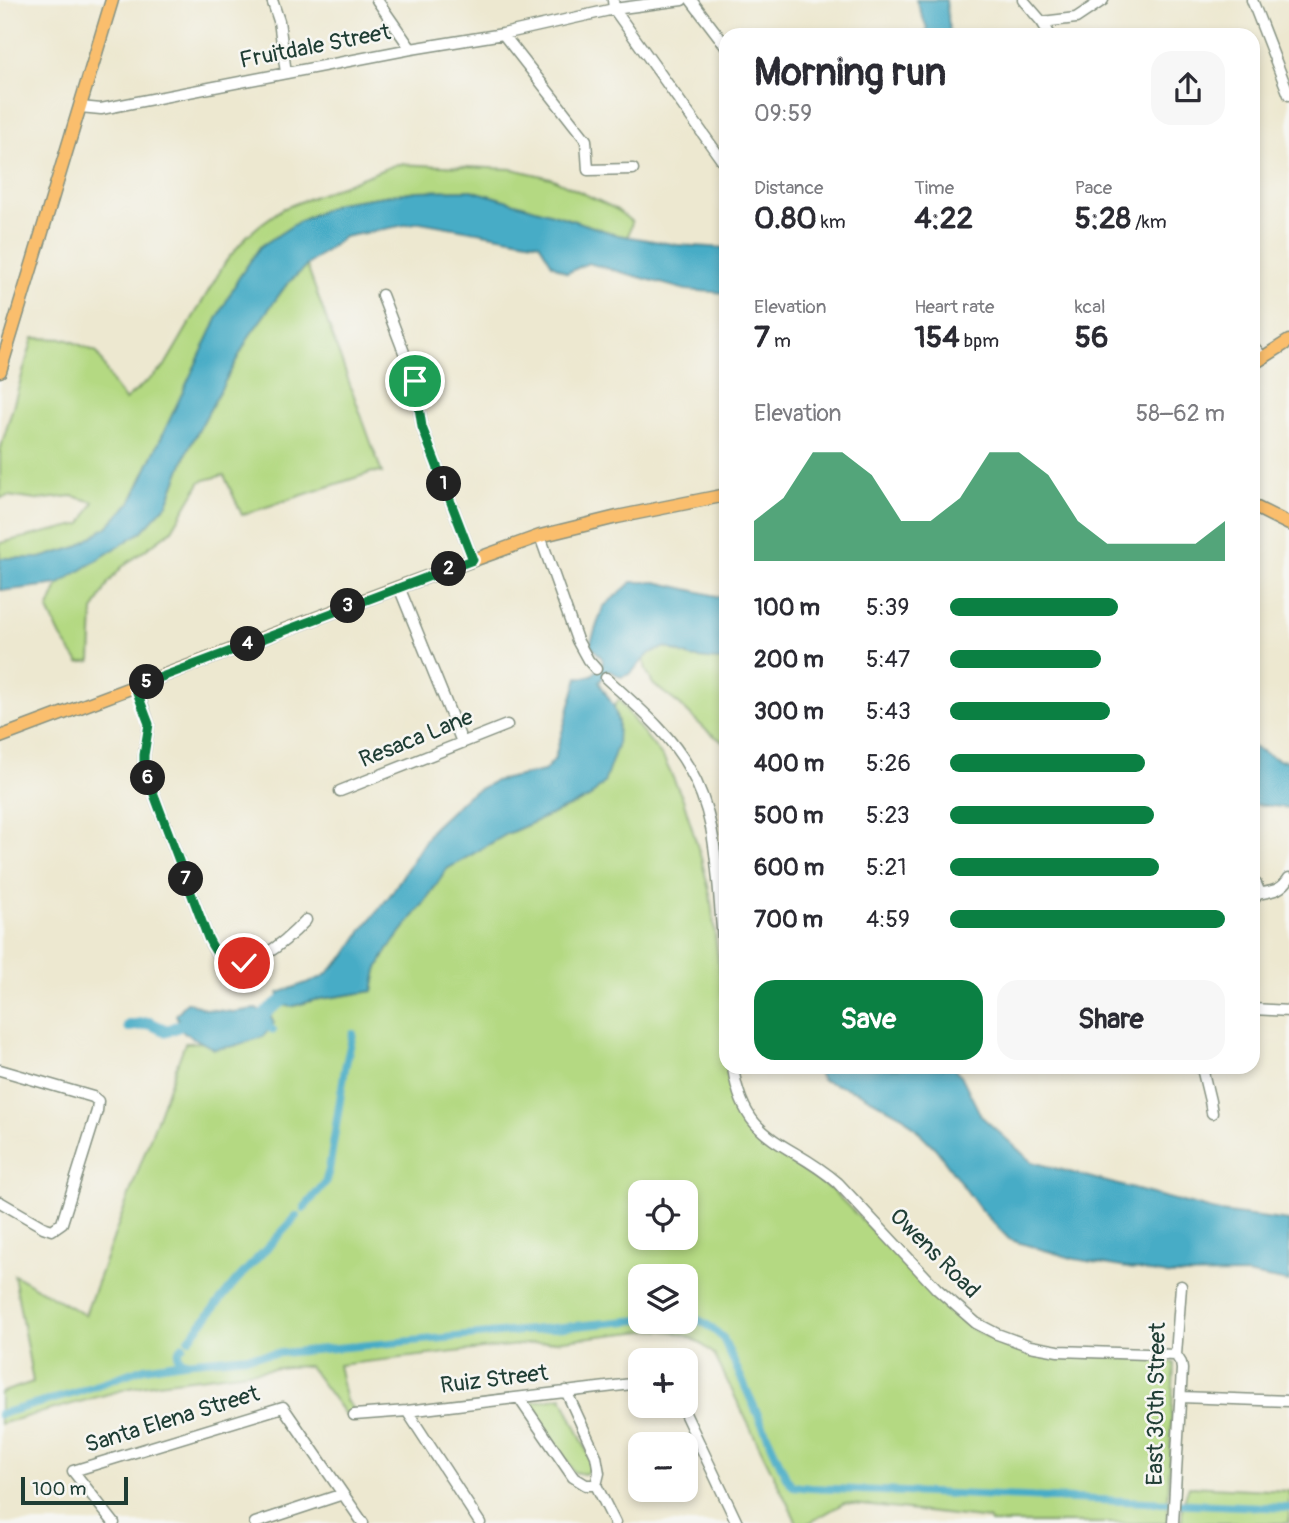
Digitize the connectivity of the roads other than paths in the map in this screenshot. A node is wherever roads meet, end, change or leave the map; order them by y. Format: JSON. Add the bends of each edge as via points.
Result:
{"nodes":[{"id":1,"x":112,"y":0,"type":"edge"},
{"id":2,"x":272,"y":0,"type":"edge"},
{"id":3,"x":377,"y":0,"type":"edge"},
{"id":4,"x":682,"y":0,"type":"edge"},
{"id":5,"x":691,"y":0,"type":"edge"},
{"id":6,"x":1023,"y":0,"type":"edge"},
{"id":7,"x":1103,"y":0,"type":"edge"},
{"id":8,"x":1252,"y":0,"type":"edge"},
{"id":9,"x":614,"y":4,"type":"edge"},
{"id":10,"x":1042,"y":22,"type":"junction"},
{"id":11,"x":1046,"y":28,"type":"edge"},
{"id":12,"x":503,"y":34,"type":"junction"},
{"id":13,"x":719,"y":37,"type":"edge"},
{"id":14,"x":411,"y":49,"type":"junction"},
{"id":15,"x":286,"y":73,"type":"junction"},
{"id":16,"x":1289,"y":95,"type":"edge"},
{"id":17,"x":80,"y":107,"type":"junction"},
{"id":18,"x":719,"y":156,"type":"edge"},
{"id":19,"x":633,"y":169,"type":"dead end"},
{"id":20,"x":382,"y":295,"type":"dead end"},
{"id":21,"x":1289,"y":341,"type":"edge"},
{"id":22,"x":1260,"y":360,"type":"edge"},
{"id":23,"x":0,"y":371,"type":"edge"},
{"id":24,"x":719,"y":496,"type":"edge"},
{"id":25,"x":1260,"y":510,"type":"edge"},
{"id":26,"x":1289,"y":524,"type":"edge"},
{"id":27,"x":540,"y":536,"type":"junction"},
{"id":28,"x":473,"y":560,"type":"junction"},
{"id":29,"x":398,"y":587,"type":"junction"},
{"id":30,"x":596,"y":669,"type":"dead end"},
{"id":31,"x":606,"y":678,"type":"dead end"},
{"id":32,"x":135,"y":687,"type":"junction"},
{"id":33,"x":507,"y":725,"type":"dead end"},
{"id":34,"x":0,"y":737,"type":"edge"},
{"id":35,"x":461,"y":742,"type":"junction"},
{"id":36,"x":340,"y":791,"type":"dead end"},
{"id":37,"x":1289,"y":878,"type":"edge"},
{"id":38,"x":1260,"y":896,"type":"edge"},
{"id":39,"x":719,"y":897,"type":"edge"},
{"id":40,"x":306,"y":920,"type":"dead end"},
{"id":41,"x":1260,"y":1009,"type":"edge"},
{"id":42,"x":1289,"y":1011,"type":"edge"},
{"id":43,"x":0,"y":1070,"type":"edge"},
{"id":44,"x":734,"y":1074,"type":"edge"},
{"id":45,"x":1203,"y":1074,"type":"edge"},
{"id":46,"x":1212,"y":1113,"type":"dead end"},
{"id":47,"x":0,"y":1202,"type":"edge"},
{"id":48,"x":1181,"y":1286,"type":"dead end"},
{"id":49,"x":1176,"y":1355,"type":"junction"},
{"id":50,"x":628,"y":1384,"type":"edge"},
{"id":51,"x":566,"y":1391,"type":"junction"},
{"id":52,"x":1181,"y":1397,"type":"junction"},
{"id":53,"x":519,"y":1398,"type":"junction"},
{"id":54,"x":1289,"y":1401,"type":"edge"},
{"id":55,"x":407,"y":1411,"type":"junction"},
{"id":56,"x":354,"y":1415,"type":"dead end"},
{"id":57,"x":687,"y":1418,"type":"edge"},
{"id":58,"x":596,"y":1485,"type":"junction"},
{"id":59,"x":343,"y":1493,"type":"junction"},
{"id":60,"x":114,"y":1523,"type":"edge"},
{"id":61,"x":255,"y":1523,"type":"edge"},
{"id":62,"x":363,"y":1523,"type":"edge"},
{"id":63,"x":480,"y":1523,"type":"edge"},
{"id":64,"x":615,"y":1523,"type":"edge"},
{"id":65,"x":737,"y":1523,"type":"edge"},
{"id":66,"x":1173,"y":1523,"type":"edge"}],
"edges":[{"from":1,"to":17,"type":"main road"},
{"from":2,"to":15,"type":"street"},
{"from":3,"to":14,"type":"street"},
{"from":4,"to":9,"type":"street","name":"Fruitdale Street"},
{"from":5,"to":13,"type":"street"},
{"from":6,"to":10,"type":"street"},
{"from":7,"to":10,"type":"street","via":[[1076,18]]},
{"from":8,"to":16,"type":"street"},
{"from":9,"to":12,"type":"street","name":"Fruitdale Street"},
{"from":9,"to":18,"type":"street"},
{"from":10,"to":11,"type":"street"},
{"from":12,"to":14,"type":"street","name":"Fruitdale Street"},
{"from":12,"to":19,"type":"street","via":[[586,140],[588,170]]},
{"from":14,"to":15,"type":"street","name":"Fruitdale Street"},
{"from":15,"to":17,"type":"street","name":"Fruitdale Street","via":[[101,109]]},
{"from":17,"to":23,"type":"main road"},
{"from":20,"to":28,"type":"street","via":[[415,381],[422,427]]},
{"from":21,"to":22,"type":"main road"},
{"from":24,"to":27,"type":"main road"},
{"from":25,"to":26,"type":"main road"},
{"from":27,"to":28,"type":"main road"},
{"from":27,"to":30,"type":"street","via":[[577,640]]},
{"from":28,"to":29,"type":"main road"},
{"from":29,"to":32,"type":"main road"},
{"from":29,"to":35,"type":"street"},
{"from":31,"to":39,"type":"street","via":[[658,727],[689,767],[708,812]]},
{"from":32,"to":34,"type":"main road"},
{"from":32,"to":40,"type":"street","via":[[149,724],[144,768],[215,952],[233,964],[244,963],[275,948]]},
{"from":33,"to":35,"type":"street","name":"Resaca Lane"},
{"from":35,"to":36,"type":"street","name":"Resaca Lane"},
{"from":37,"to":38,"type":"street","via":[[1284,886]]},
{"from":41,"to":42,"type":"street"},
{"from":43,"to":47,"type":"street","via":[[98,1101],[62,1223],[51,1230]]},
{"from":44,"to":49,"type":"street","name":"Owens Road","via":[[738,1094],[754,1124],[838,1183],[937,1289],[976,1323],[1030,1346],[1058,1351]]},
{"from":45,"to":46,"type":"street"},
{"from":48,"to":49,"type":"street","name":"East 30th Street"},
{"from":49,"to":52,"type":"street","name":"East 30th Street","via":[[1182,1369]]},
{"from":50,"to":51,"type":"street","name":"Ruiz Street"},
{"from":51,"to":53,"type":"street","name":"Ruiz Street"},
{"from":51,"to":58,"type":"street","via":[[596,1456]]},
{"from":52,"to":54,"type":"street"},
{"from":52,"to":66,"type":"street","name":"East 30th Street"},
{"from":53,"to":55,"type":"street","name":"Ruiz Street"},
{"from":53,"to":58,"type":"street","via":[[573,1477]]},
{"from":55,"to":56,"type":"street","name":"Ruiz Street"},
{"from":55,"to":63,"type":"street"},
{"from":57,"to":65,"type":"street"},
{"from":58,"to":64,"type":"street"},
{"from":59,"to":60,"type":"street","name":"Santa Elena Street","via":[[283,1407],[73,1471]]},
{"from":59,"to":61,"type":"street"},
{"from":59,"to":62,"type":"street"}]}
